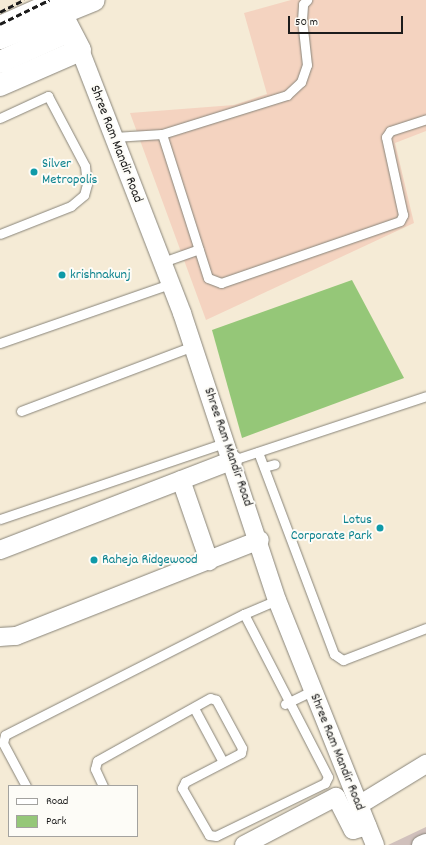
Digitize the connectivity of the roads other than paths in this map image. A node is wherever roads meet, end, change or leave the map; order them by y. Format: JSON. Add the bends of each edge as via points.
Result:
{"nodes":[{"id":1,"x":94,"y":0,"type":"edge"},
{"id":2,"x":307,"y":0,"type":"edge"},
{"id":3,"x":58,"y":3,"type":"edge"},
{"id":4,"x":0,"y":27,"type":"edge"},
{"id":5,"x":69,"y":31,"type":"junction"},
{"id":6,"x":0,"y":38,"type":"edge"},
{"id":7,"x":80,"y":50,"type":"junction"},
{"id":8,"x":0,"y":62,"type":"edge"},
{"id":9,"x":0,"y":85,"type":"edge"},
{"id":10,"x":0,"y":117,"type":"edge"},
{"id":11,"x":426,"y":119,"type":"edge"},
{"id":12,"x":162,"y":134,"type":"junction"},
{"id":13,"x":114,"y":137,"type":"junction"},
{"id":14,"x":0,"y":234,"type":"edge"},
{"id":15,"x":199,"y":249,"type":"junction"},
{"id":16,"x":160,"y":263,"type":"junction"},
{"id":17,"x":169,"y":284,"type":"junction"},
{"id":18,"x":0,"y":343,"type":"edge"},
{"id":19,"x":193,"y":346,"type":"junction"},
{"id":20,"x":426,"y":396,"type":"edge"},
{"id":21,"x":21,"y":411,"type":"dead end"},
{"id":22,"x":227,"y":442,"type":"junction"},
{"id":23,"x":258,"y":452,"type":"junction"},
{"id":24,"x":233,"y":460,"type":"junction"},
{"id":25,"x":275,"y":464,"type":"dead end"},
{"id":26,"x":264,"y":467,"type":"junction"},
{"id":27,"x":181,"y":480,"type":"junction"},
{"id":28,"x":0,"y":519,"type":"edge"},
{"id":29,"x":260,"y":540,"type":"junction"},
{"id":30,"x":0,"y":550,"type":"edge"},
{"id":31,"x":209,"y":561,"type":"junction"},
{"id":32,"x":277,"y":600,"type":"junction"},
{"id":33,"x":244,"y":614,"type":"junction"},
{"id":34,"x":426,"y":628,"type":"edge"},
{"id":35,"x":0,"y":637,"type":"edge"},
{"id":36,"x":312,"y":691,"type":"junction"},
{"id":37,"x":287,"y":703,"type":"junction"},
{"id":38,"x":194,"y":708,"type":"junction"},
{"id":39,"x":223,"y":762,"type":"junction"},
{"id":40,"x":426,"y":764,"type":"edge"},
{"id":41,"x":25,"y":785,"type":"edge"},
{"id":42,"x":103,"y":785,"type":"edge"},
{"id":43,"x":352,"y":788,"type":"junction"},
{"id":44,"x":336,"y":797,"type":"junction"},
{"id":45,"x":359,"y":805,"type":"junction"},
{"id":46,"x":367,"y":826,"type":"junction"},
{"id":47,"x":426,"y":843,"type":"edge"},
{"id":48,"x":244,"y":845,"type":"edge"},
{"id":49,"x":375,"y":845,"type":"edge"},
{"id":50,"x":421,"y":845,"type":"edge"}],
"edges":[{"from":1,"to":3,"type":"main road"},
{"from":2,"to":12,"type":"lane","via":[[303,4],[302,20],[307,65],[301,82],[288,95]]},
{"from":3,"to":4,"type":"main road"},
{"from":3,"to":5,"type":"main road"},
{"from":3,"to":6,"type":"main road"},
{"from":5,"to":7,"type":"main road"},
{"from":5,"to":8,"type":"main road"},
{"from":7,"to":9,"type":"main road"},
{"from":7,"to":13,"type":"street","name":"Shree Ram Mandir Road"},
{"from":10,"to":14,"type":"lane","via":[[48,96],[85,166],[87,184],[84,195],[71,206]]},
{"from":11,"to":15,"type":"lane","via":[[390,131],[386,137],[404,215],[400,221],[221,283],[208,278]]},
{"from":12,"to":13,"type":"lane"},
{"from":12,"to":15,"type":"lane"},
{"from":13,"to":16,"type":"street","name":"Shree Ram Mandir Road"},
{"from":15,"to":16,"type":"lane"},
{"from":16,"to":17,"type":"street","name":"Shree Ram Mandir Road"},
{"from":17,"to":18,"type":"lane"},
{"from":17,"to":19,"type":"street","name":"Shree Ram Mandir Road"},
{"from":19,"to":21,"type":"lane"},
{"from":19,"to":22,"type":"street","name":"Shree Ram Mandir Road"},
{"from":20,"to":23,"type":"lane"},
{"from":22,"to":24,"type":"street","name":"Shree Ram Mandir Road"},
{"from":22,"to":28,"type":"lane"},
{"from":23,"to":24,"type":"lane"},
{"from":23,"to":26,"type":"lane"},
{"from":24,"to":27,"type":"street"},
{"from":24,"to":29,"type":"street","name":"Shree Ram Mandir Road"},
{"from":25,"to":26,"type":"lane"},
{"from":26,"to":34,"type":"lane","via":[[334,654],[343,660]]},
{"from":27,"to":30,"type":"street"},
{"from":27,"to":31,"type":"street"},
{"from":29,"to":31,"type":"street"},
{"from":29,"to":32,"type":"street","name":"Shree Ram Mandir Road"},
{"from":31,"to":35,"type":"street","via":[[16,636]]},
{"from":32,"to":33,"type":"lane"},
{"from":32,"to":36,"type":"street","name":"Shree Ram Mandir Road"},
{"from":33,"to":37,"type":"lane"},
{"from":33,"to":41,"type":"lane","via":[[6,734],[3,743]]},
{"from":36,"to":37,"type":"lane"},
{"from":36,"to":43,"type":"street","name":"Shree Ram Mandir Road"},
{"from":37,"to":39,"type":"lane","via":[[328,777],[325,783],[216,836],[209,835],[182,788],[184,782]]},
{"from":38,"to":39,"type":"lane"},
{"from":38,"to":39,"type":"lane","via":[[210,698],[216,700],[234,729],[242,748],[241,753]]},
{"from":38,"to":42,"type":"lane","via":[[97,761],[95,769]]},
{"from":40,"to":45,"type":"street"},
{"from":43,"to":44,"type":"street"},
{"from":43,"to":45,"type":"street","name":"Shree Ram Mandir Road"},
{"from":44,"to":46,"type":"street","via":[[353,830]]},
{"from":44,"to":48,"type":"street"},
{"from":45,"to":46,"type":"street","name":"Shree Ram Mandir Road"},
{"from":46,"to":49,"type":"street","name":"Shree Ram Mandir Road"},
{"from":47,"to":50,"type":"street"}]}
